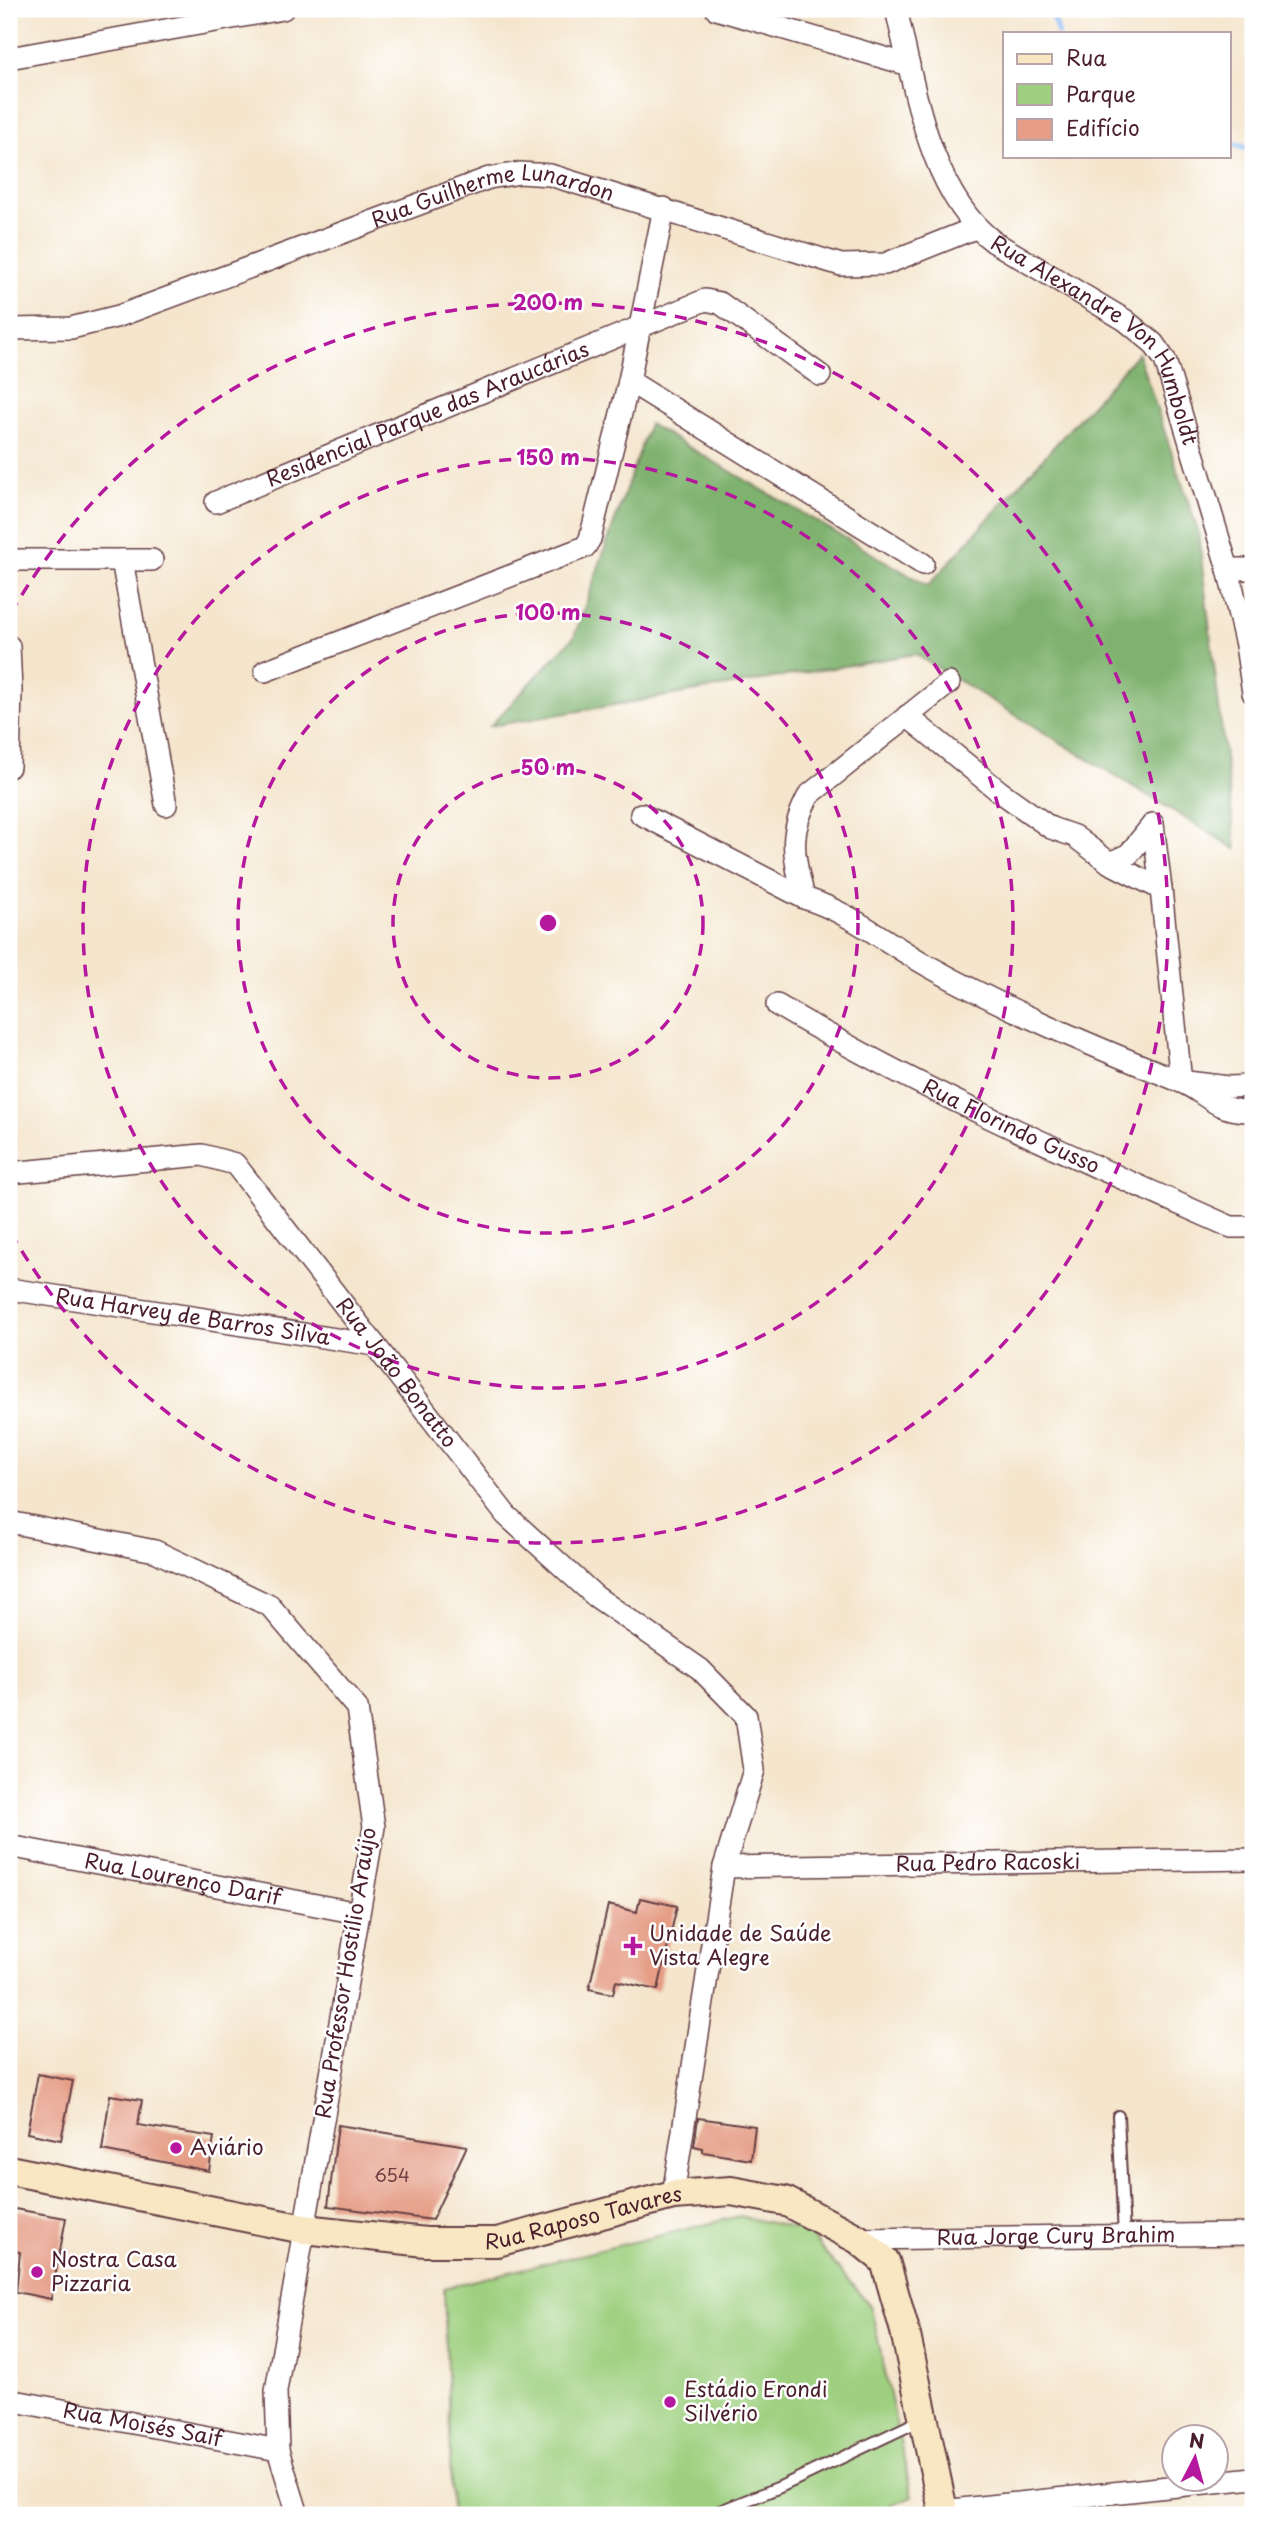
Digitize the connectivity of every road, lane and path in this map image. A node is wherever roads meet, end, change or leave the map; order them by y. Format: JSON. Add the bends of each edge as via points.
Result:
{"nodes":[{"id":1,"x":283,"y":9,"type":"edge"},
{"id":2,"x":716,"y":9,"type":"edge"},
{"id":3,"x":896,"y":9,"type":"edge"},
{"id":4,"x":9,"y":58,"type":"edge"},
{"id":5,"x":909,"y":65,"type":"junction"},
{"id":6,"x":664,"y":208,"type":"junction"},
{"id":7,"x":975,"y":228,"type":"junction"},
{"id":8,"x":640,"y":325,"type":"junction"},
{"id":9,"x":9,"y":330,"type":"edge"},
{"id":10,"x":820,"y":375,"type":"dead end"},
{"id":11,"x":629,"y":381,"type":"junction"},
{"id":12,"x":216,"y":502,"type":"dead end"},
{"id":13,"x":9,"y":560,"type":"edge"},
{"id":14,"x":122,"y":560,"type":"junction"},
{"id":15,"x":152,"y":560,"type":"dead end"},
{"id":16,"x":923,"y":564,"type":"dead end"},
{"id":17,"x":1228,"y":569,"type":"junction"},
{"id":18,"x":1253,"y":569,"type":"edge"},
{"id":19,"x":9,"y":646,"type":"edge"},
{"id":20,"x":265,"y":671,"type":"dead end"},
{"id":21,"x":949,"y":683,"type":"dead end"},
{"id":22,"x":1253,"y":693,"type":"edge"},
{"id":23,"x":907,"y":716,"type":"junction"},
{"id":24,"x":9,"y":747,"type":"edge"},
{"id":25,"x":9,"y":766,"type":"edge"},
{"id":26,"x":166,"y":805,"type":"dead end"},
{"id":27,"x":641,"y":814,"type":"dead end"},
{"id":28,"x":1110,"y":863,"type":"junction"},
{"id":29,"x":1161,"y":889,"type":"junction"},
{"id":30,"x":804,"y":898,"type":"junction"},
{"id":31,"x":777,"y":1005,"type":"dead end"},
{"id":32,"x":1181,"y":1082,"type":"junction"},
{"id":33,"x":1253,"y":1086,"type":"edge"},
{"id":34,"x":1253,"y":1111,"type":"edge"},
{"id":35,"x":9,"y":1173,"type":"edge"},
{"id":36,"x":1253,"y":1227,"type":"edge"},
{"id":37,"x":9,"y":1289,"type":"edge"},
{"id":38,"x":375,"y":1345,"type":"junction"},
{"id":39,"x":9,"y":1522,"type":"edge"},
{"id":40,"x":9,"y":1846,"type":"edge"},
{"id":41,"x":1253,"y":1859,"type":"edge"},
{"id":42,"x":724,"y":1867,"type":"junction"},
{"id":43,"x":358,"y":1913,"type":"junction"},
{"id":44,"x":1118,"y":2116,"type":"dead end"},
{"id":45,"x":9,"y":2170,"type":"edge"},
{"id":46,"x":673,"y":2194,"type":"junction"},
{"id":47,"x":304,"y":2229,"type":"junction"},
{"id":48,"x":1253,"y":2234,"type":"edge"},
{"id":49,"x":1124,"y":2236,"type":"junction"},
{"id":50,"x":858,"y":2239,"type":"junction"},
{"id":51,"x":9,"y":2400,"type":"edge"},
{"id":52,"x":922,"y":2420,"type":"junction"},
{"id":53,"x":278,"y":2450,"type":"junction"},
{"id":54,"x":1253,"y":2478,"type":"edge"},
{"id":55,"x":943,"y":2513,"type":"edge"},
{"id":56,"x":298,"y":2515,"type":"edge"},
{"id":57,"x":710,"y":2515,"type":"edge"}],
"edges":[{"from":1,"to":4,"type":"street"},
{"from":2,"to":5,"type":"street"},
{"from":3,"to":5,"type":"street","name":"Rua Alexandre Von Humboldt"},
{"from":5,"to":7,"type":"street","name":"Rua Alexandre Von Humboldt","via":[[944,182]]},
{"from":6,"to":7,"type":"street","name":"Rua Guilherme Lunardon","via":[[841,265],[886,264]]},
{"from":6,"to":8,"type":"street"},
{"from":6,"to":9,"type":"street","name":"Rua Guilherme Lunardon","via":[[550,175],[489,178],[119,316],[71,328]]},
{"from":7,"to":17,"type":"street","name":"Rua Alexandre Von Humboldt","via":[[1125,320],[1153,343],[1171,376]]},
{"from":8,"to":10,"type":"street","name":"Residencial Parque das Araucárias","via":[[713,301]]},
{"from":8,"to":11,"type":"street"},
{"from":8,"to":12,"type":"street","name":"Residencial Parque das Araucárias"},
{"from":11,"to":16,"type":"street"},
{"from":11,"to":20,"type":"street","via":[[585,547]]},
{"from":13,"to":14,"type":"street"},
{"from":14,"to":15,"type":"street"},
{"from":14,"to":26,"type":"street"},
{"from":17,"to":18,"type":"street"},
{"from":17,"to":22,"type":"street","name":"Rua Alexandre Von Humboldt"},
{"from":19,"to":24,"type":"street"},
{"from":21,"to":23,"type":"street"},
{"from":23,"to":28,"type":"street","via":[[1021,808],[1051,828],[1081,840]]},
{"from":23,"to":30,"type":"street","via":[[809,795],[793,836]]},
{"from":24,"to":25,"type":"street"},
{"from":27,"to":30,"type":"street"},
{"from":28,"to":29,"type":"street"},
{"from":28,"to":29,"type":"street","via":[[1129,853],[1153,824]]},
{"from":29,"to":32,"type":"street"},
{"from":30,"to":32,"type":"street","via":[[833,908],[930,967],[1048,1027]]},
{"from":31,"to":36,"type":"street","name":"Rua Florindo Gusso","via":[[996,1123],[1231,1227]]},
{"from":32,"to":33,"type":"street"},
{"from":32,"to":34,"type":"street","via":[[1229,1111]]},
{"from":35,"to":38,"type":"street","name":"Rua João Bonatto","via":[[202,1155],[235,1164]]},
{"from":37,"to":38,"type":"street","name":"Rua Harvey de Barros Silva"},
{"from":38,"to":42,"type":"street","name":"Rua João Bonatto","via":[[506,1515],[595,1596],[700,1669],[746,1716],[754,1770]]},
{"from":39,"to":43,"type":"street","name":"Rua Professor Hostílio Araújo","via":[[155,1551],[270,1606],[357,1708],[374,1828]]},
{"from":40,"to":43,"type":"street","name":"Rua Lourenço Darif"},
{"from":41,"to":42,"type":"street","name":"Rua Pedro Racoski"},
{"from":42,"to":46,"type":"street"},
{"from":43,"to":47,"type":"street","name":"Rua Professor Hostílio Araújo"},
{"from":44,"to":49,"type":"lane"},
{"from":45,"to":47,"type":"main road","name":"Rua Raposo Tavares"},
{"from":46,"to":47,"type":"main road","name":"Rua Raposo Tavares","via":[[497,2242],[426,2242]]},
{"from":46,"to":50,"type":"main road","name":"Rua Raposo Tavares","via":[[732,2191],[785,2202]]},
{"from":47,"to":53,"type":"street","name":"Rua Professor Hostílio Araújo","via":[[276,2391]]},
{"from":48,"to":49,"type":"street","name":"Rua Jorge Cury Brahim"},
{"from":49,"to":50,"type":"street","name":"Rua Jorge Cury Brahim"},
{"from":50,"to":52,"type":"main road","name":"Rua Raposo Tavares","via":[[885,2261],[905,2330]]},
{"from":51,"to":53,"type":"street","name":"Rua Moisés Saif"},
{"from":52,"to":55,"type":"main road","name":"Rua Raposo Tavares"},
{"from":52,"to":57,"type":"lane"},
{"from":53,"to":56,"type":"street","name":"Rua Professor Hostílio Araújo"},
{"from":54,"to":55,"type":"street"}]}
